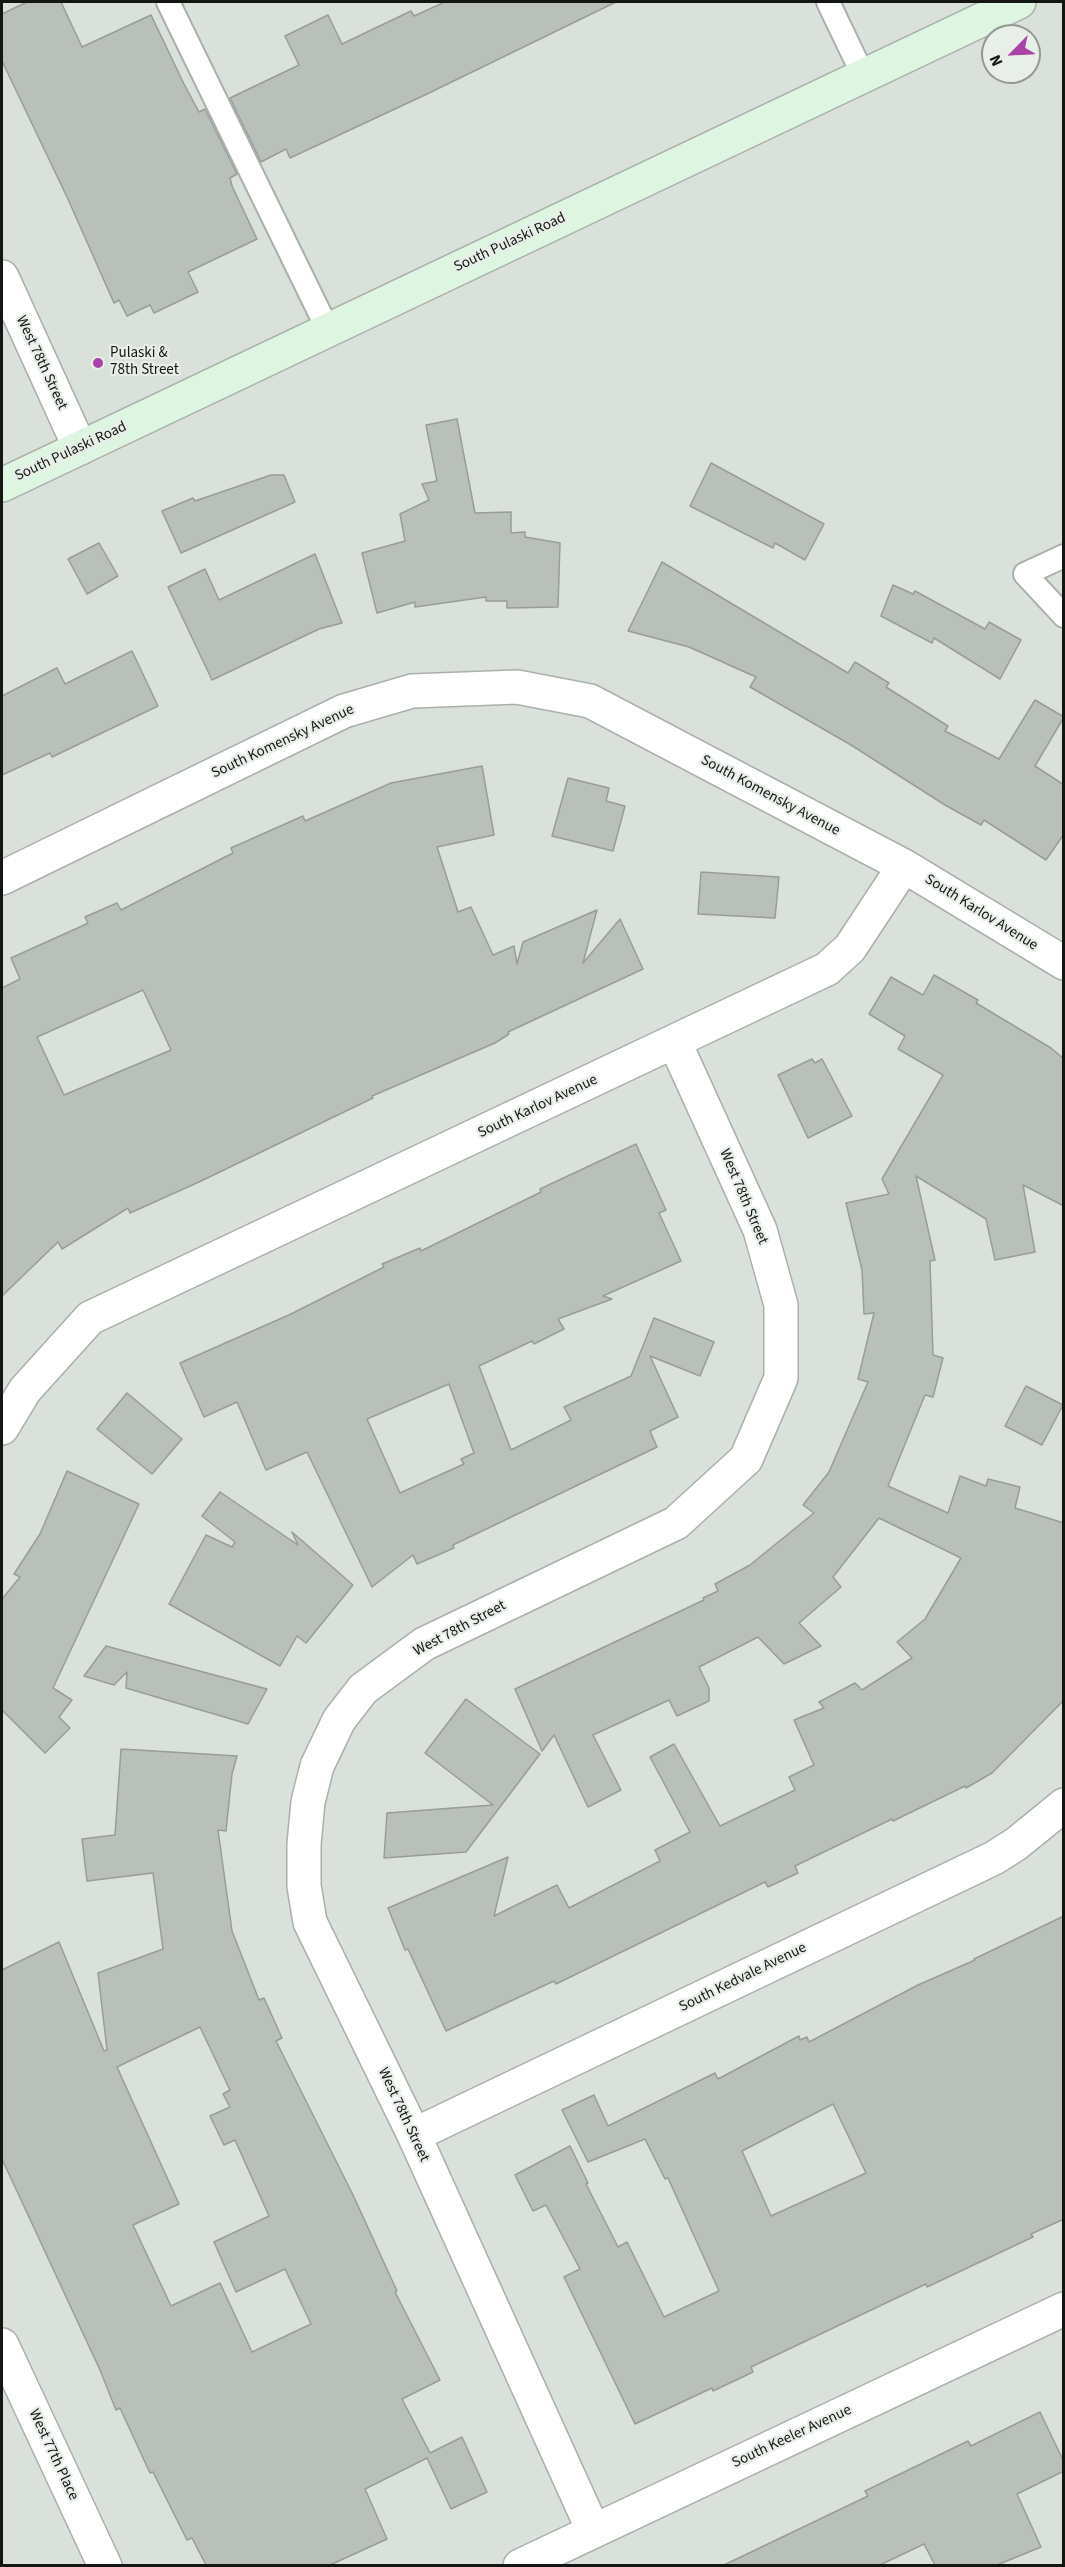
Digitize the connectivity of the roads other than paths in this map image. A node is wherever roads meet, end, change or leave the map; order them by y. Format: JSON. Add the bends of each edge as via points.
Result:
{"nodes":[{"id":1,"x":168,"y":2,"type":"edge"},
{"id":2,"x":828,"y":2,"type":"edge"},
{"id":3,"x":1019,"y":2,"type":"edge"},
{"id":4,"x":863,"y":75,"type":"junction"},
{"id":5,"x":2,"y":277,"type":"edge"},
{"id":6,"x":328,"y":330,"type":"junction"},
{"id":7,"x":80,"y":448,"type":"junction"},
{"id":8,"x":2,"y":485,"type":"edge"},
{"id":9,"x":1064,"y":556,"type":"edge"},
{"id":10,"x":1064,"y":616,"type":"edge"},
{"id":11,"x":904,"y":866,"type":"junction"},
{"id":12,"x":2,"y":878,"type":"edge"},
{"id":13,"x":1064,"y":963,"type":"edge"},
{"id":14,"x":675,"y":1043,"type":"junction"},
{"id":15,"x":2,"y":1428,"type":"edge"},
{"id":16,"x":1064,"y":1805,"type":"edge"},
{"id":17,"x":414,"y":2135,"type":"junction"},
{"id":18,"x":1064,"y":2309,"type":"edge"},
{"id":19,"x":2,"y":2344,"type":"edge"},
{"id":20,"x":593,"y":2530,"type":"junction"},
{"id":21,"x":105,"y":2565,"type":"edge"},
{"id":22,"x":520,"y":2565,"type":"edge"}],
"edges":[{"from":1,"to":6,"type":"lane"},
{"from":2,"to":4,"type":"lane"},
{"from":3,"to":4,"type":"main road","name":"South Pulaski Road"},
{"from":4,"to":6,"type":"main road","name":"South Pulaski Road"},
{"from":5,"to":7,"type":"street","name":"West 78th Street"},
{"from":6,"to":7,"type":"main road","name":"South Pulaski Road"},
{"from":7,"to":8,"type":"main road","name":"South Pulaski Road"},
{"from":9,"to":10,"type":"lane","via":[[1025,574]]},
{"from":11,"to":12,"type":"street","name":"South Komensky Avenue","via":[[590,701],[506,687],[412,692],[344,711]]},
{"from":11,"to":13,"type":"street","name":"South Karlov Avenue"},
{"from":11,"to":14,"type":"street","name":"South Karlov Avenue","via":[[850,948],[827,969]]},
{"from":14,"to":15,"type":"street","name":"South Karlov Avenue","via":[[90,1318],[25,1389]]},
{"from":14,"to":17,"type":"street","name":"West 78th Street","via":[[760,1230],[781,1305],[781,1378],[746,1459],[676,1523],[424,1644],[363,1689],[339,1720],[317,1767],[308,1802],[304,1886],[310,1922]]},
{"from":16,"to":17,"type":"street","name":"South Kedvale Avenue","via":[[994,1858]]},
{"from":17,"to":20,"type":"street","name":"West 78th Street"},
{"from":18,"to":20,"type":"street","name":"South Keeler Avenue"},
{"from":19,"to":21,"type":"street","name":"West 77th Place"},
{"from":20,"to":22,"type":"street","name":"South Keeler Avenue"}]}
